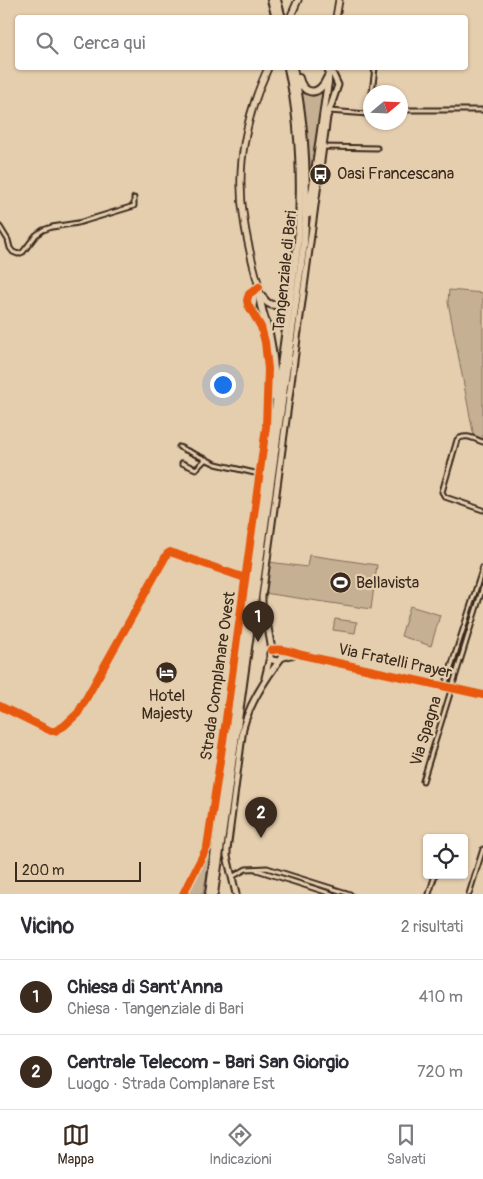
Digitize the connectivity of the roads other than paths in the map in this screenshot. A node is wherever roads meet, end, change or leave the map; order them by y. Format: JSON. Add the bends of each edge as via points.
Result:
{"nodes":[{"id":1,"x":271,"y":0,"type":"edge"},
{"id":2,"x":277,"y":0,"type":"edge"},
{"id":3,"x":298,"y":0,"type":"edge"},
{"id":4,"x":339,"y":0,"type":"edge"},
{"id":5,"x":275,"y":15,"type":"edge"},
{"id":6,"x":281,"y":15,"type":"edge"},
{"id":7,"x":291,"y":15,"type":"edge"},
{"id":8,"x":336,"y":15,"type":"edge"},
{"id":9,"x":267,"y":70,"type":"edge"},
{"id":10,"x":288,"y":70,"type":"edge"},
{"id":11,"x":295,"y":70,"type":"edge"},
{"id":12,"x":296,"y":70,"type":"edge"},
{"id":13,"x":330,"y":70,"type":"edge"},
{"id":14,"x":331,"y":70,"type":"edge"},
{"id":15,"x":375,"y":70,"type":"edge"},
{"id":16,"x":328,"y":77,"type":"junction"},
{"id":17,"x":338,"y":81,"type":"junction"},
{"id":18,"x":373,"y":85,"type":"edge"},
{"id":19,"x":408,"y":110,"type":"edge"},
{"id":20,"x":483,"y":110,"type":"edge"},
{"id":21,"x":329,"y":111,"type":"junction"},
{"id":22,"x":363,"y":114,"type":"edge"},
{"id":23,"x":323,"y":146,"type":"junction"},
{"id":24,"x":377,"y":148,"type":"dead end"},
{"id":25,"x":134,"y":198,"type":"dead end"},
{"id":26,"x":0,"y":227,"type":"edge"},
{"id":27,"x":304,"y":243,"type":"junction"},
{"id":28,"x":296,"y":262,"type":"junction"},
{"id":29,"x":256,"y":289,"type":"junction"},
{"id":30,"x":274,"y":417,"type":"junction"},
{"id":31,"x":483,"y":442,"type":"edge"},
{"id":32,"x":179,"y":447,"type":"dead end"},
{"id":33,"x":206,"y":459,"type":"junction"},
{"id":34,"x":182,"y":463,"type":"dead end"},
{"id":35,"x":260,"y":474,"type":"junction"},
{"id":36,"x":483,"y":510,"type":"edge"},
{"id":37,"x":483,"y":567,"type":"edge"},
{"id":38,"x":245,"y":578,"type":"junction"},
{"id":39,"x":483,"y":587,"type":"edge"},
{"id":40,"x":473,"y":598,"type":"junction"},
{"id":41,"x":479,"y":599,"type":"junction"},
{"id":42,"x":471,"y":604,"type":"junction"},
{"id":43,"x":477,"y":606,"type":"junction"},
{"id":44,"x":272,"y":650,"type":"junction"},
{"id":45,"x":279,"y":650,"type":"junction"},
{"id":46,"x":302,"y":656,"type":"junction"},
{"id":47,"x":270,"y":657,"type":"junction"},
{"id":48,"x":279,"y":660,"type":"junction"},
{"id":49,"x":264,"y":683,"type":"junction"},
{"id":50,"x":445,"y":686,"type":"junction"},
{"id":51,"x":452,"y":688,"type":"junction"},
{"id":52,"x":483,"y":695,"type":"edge"},
{"id":53,"x":0,"y":706,"type":"edge"},
{"id":54,"x":423,"y":781,"type":"dead end"},
{"id":55,"x":483,"y":849,"type":"edge"},
{"id":56,"x":216,"y":862,"type":"junction"},
{"id":57,"x":254,"y":869,"type":"junction"},
{"id":58,"x":232,"y":877,"type":"junction"},
{"id":59,"x":434,"y":879,"type":"edge"},
{"id":60,"x":183,"y":894,"type":"edge"},
{"id":61,"x":204,"y":894,"type":"edge"},
{"id":62,"x":208,"y":894,"type":"edge"},
{"id":63,"x":214,"y":894,"type":"edge"},
{"id":64,"x":218,"y":894,"type":"edge"},
{"id":65,"x":236,"y":894,"type":"edge"},
{"id":66,"x":332,"y":894,"type":"edge"},
{"id":67,"x":350,"y":894,"type":"edge"},
{"id":68,"x":429,"y":894,"type":"edge"},
{"id":69,"x":469,"y":894,"type":"edge"}],
"edges":[{"from":1,"to":5,"type":"highway"},
{"from":2,"to":6,"type":"highway"},
{"from":3,"to":7,"type":"main road"},
{"from":4,"to":8,"type":"main road"},
{"from":9,"to":29,"type":"main road","via":[[250,114],[241,172],[244,220]]},
{"from":10,"to":28,"type":"highway","name":"Tangenziale di Bari","via":[[298,129],[300,217]]},
{"from":11,"to":27,"type":"highway","name":"Tangenziale di Bari","via":[[305,157]]},
{"from":12,"to":16,"type":"highway","via":[[300,83],[308,91],[318,90]]},
{"from":13,"to":16,"type":"main road"},
{"from":14,"to":17,"type":"street"},
{"from":15,"to":18,"type":"street"},
{"from":16,"to":17,"type":"street"},
{"from":16,"to":27,"type":"highway"},
{"from":17,"to":21,"type":"street","via":[[338,90]]},
{"from":19,"to":20,"type":"street"},
{"from":21,"to":22,"type":"street"},
{"from":21,"to":23,"type":"street"},
{"from":23,"to":24,"type":"street"},
{"from":23,"to":44,"type":"street","via":[[262,597]]},
{"from":25,"to":26,"type":"street","via":[[134,206],[43,230],[18,254],[10,248]]},
{"from":27,"to":56,"type":"highway","name":"Tangenziale di Bari"},
{"from":28,"to":29,"type":"highway","via":[[287,298],[281,304],[266,302]]},
{"from":28,"to":30,"type":"highway","name":"Tangenziale di Bari"},
{"from":29,"to":30,"type":"highway","via":[[272,353]]},
{"from":29,"to":35,"type":"street","name":"Strada Complanare Ovest","via":[[247,300],[261,327],[268,369]]},
{"from":30,"to":56,"type":"highway","name":"Tangenziale di Bari"},
{"from":31,"to":36,"type":"street","via":[[466,436],[457,440],[442,492],[445,498]]},
{"from":32,"to":33,"type":"street"},
{"from":33,"to":34,"type":"street","via":[[196,469]]},
{"from":33,"to":35,"type":"street"},
{"from":35,"to":38,"type":"street","name":"Strada Complanare Ovest"},
{"from":37,"to":40,"type":"street"},
{"from":38,"to":53,"type":"street","via":[[170,552],[72,720],[51,731]]},
{"from":38,"to":60,"type":"street","name":"Strada Complanare Ovest","via":[[207,847]]},
{"from":39,"to":41,"type":"street","name":"Via Spagna"},
{"from":40,"to":41,"type":"street"},
{"from":40,"to":42,"type":"street"},
{"from":41,"to":43,"type":"street","name":"Via Spagna"},
{"from":42,"to":43,"type":"street"},
{"from":42,"to":50,"type":"street"},
{"from":43,"to":51,"type":"street","name":"Via Spagna"},
{"from":44,"to":45,"type":"street"},
{"from":44,"to":47,"type":"street"},
{"from":45,"to":46,"type":"street","name":"Via Fratelli Prayer"},
{"from":45,"to":48,"type":"street","via":[[282,653]]},
{"from":46,"to":48,"type":"street"},
{"from":46,"to":50,"type":"street","name":"Via Fratelli Prayer"},
{"from":47,"to":48,"type":"street","via":[[274,661]]},
{"from":47,"to":49,"type":"street"},
{"from":48,"to":49,"type":"street"},
{"from":49,"to":58,"type":"street","via":[[247,715],[244,728],[227,850]]},
{"from":50,"to":51,"type":"street","name":"Via Fratelli Prayer"},
{"from":51,"to":52,"type":"street","name":"Via Fratelli Prayer"},
{"from":51,"to":54,"type":"street","name":"Via Spagna"},
{"from":55,"to":69,"type":"street"},
{"from":56,"to":61,"type":"highway","via":[[207,874]]},
{"from":56,"to":62,"type":"highway","name":"Tangenziale di Bari"},
{"from":56,"to":63,"type":"highway","name":"Tangenziale di Bari"},
{"from":56,"to":64,"type":"highway","via":[[221,874]]},
{"from":57,"to":58,"type":"street","via":[[246,869]]},
{"from":57,"to":66,"type":"street"},
{"from":57,"to":67,"type":"street","via":[[267,868]]},
{"from":58,"to":65,"type":"street"},
{"from":59,"to":68,"type":"street"}]}
